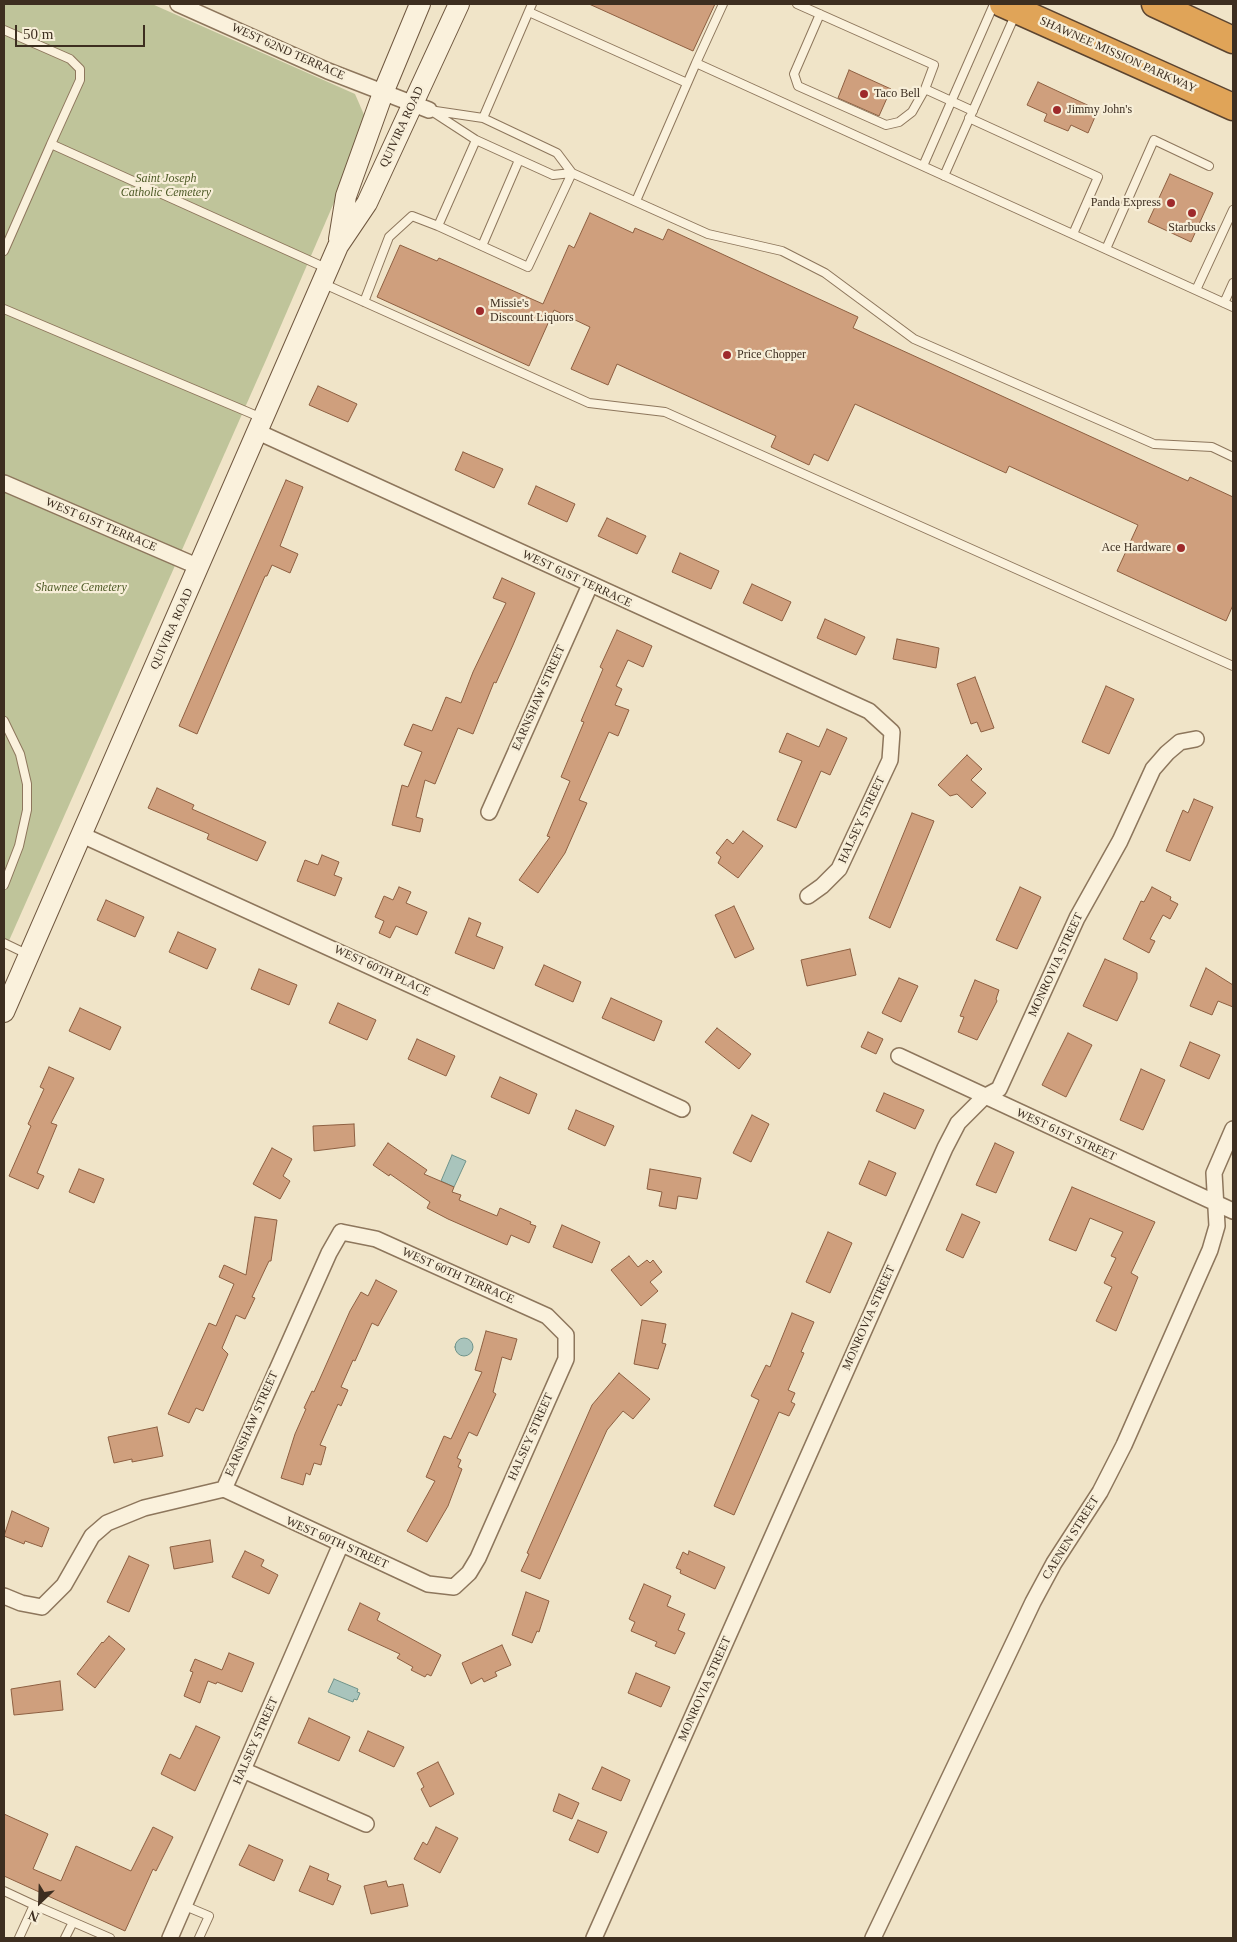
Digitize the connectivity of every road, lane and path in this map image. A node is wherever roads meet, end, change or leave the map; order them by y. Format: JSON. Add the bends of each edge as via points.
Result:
{"nodes":[{"id":1,"x":178,"y":4,"type":"edge"},
{"id":2,"x":420,"y":4,"type":"edge"},
{"id":3,"x":459,"y":4,"type":"edge"},
{"id":4,"x":532,"y":4,"type":"edge"},
{"id":5,"x":723,"y":4,"type":"edge"},
{"id":6,"x":796,"y":4,"type":"edge"},
{"id":7,"x":1155,"y":4,"type":"edge"},
{"id":8,"x":1005,"y":6,"type":"edge"},
{"id":9,"x":529,"y":12,"type":"junction"},
{"id":10,"x":820,"y":14,"type":"junction"},
{"id":11,"x":4,"y":30,"type":"edge"},
{"id":12,"x":1233,"y":40,"type":"edge"},
{"id":13,"x":696,"y":63,"type":"junction"},
{"id":14,"x":688,"y":83,"type":"junction"},
{"id":15,"x":925,"y":89,"type":"junction"},
{"id":16,"x":406,"y":101,"type":"junction"},
{"id":17,"x":952,"y":101,"type":"junction"},
{"id":18,"x":1233,"y":107,"type":"edge"},
{"id":19,"x":971,"y":115,"type":"junction"},
{"id":20,"x":483,"y":118,"type":"junction"},
{"id":21,"x":476,"y":140,"type":"junction"},
{"id":22,"x":52,"y":144,"type":"junction"},
{"id":23,"x":519,"y":160,"type":"junction"},
{"id":24,"x":923,"y":166,"type":"junction"},
{"id":25,"x":1209,"y":166,"type":"dead end"},
{"id":26,"x":572,"y":173,"type":"junction"},
{"id":27,"x":944,"y":176,"type":"junction"},
{"id":28,"x":636,"y":201,"type":"junction"},
{"id":29,"x":1233,"y":210,"type":"edge"},
{"id":30,"x":438,"y":226,"type":"junction"},
{"id":31,"x":1073,"y":234,"type":"junction"},
{"id":32,"x":338,"y":246,"type":"junction"},
{"id":33,"x":482,"y":246,"type":"junction"},
{"id":34,"x":1106,"y":249,"type":"junction"},
{"id":35,"x":4,"y":252,"type":"edge"},
{"id":36,"x":325,"y":276,"type":"junction"},
{"id":37,"x":1233,"y":283,"type":"edge"},
{"id":38,"x":1196,"y":290,"type":"junction"},
{"id":39,"x":364,"y":302,"type":"junction"},
{"id":40,"x":1224,"y":303,"type":"junction"},
{"id":41,"x":1233,"y":307,"type":"edge"},
{"id":42,"x":4,"y":308,"type":"edge"},
{"id":43,"x":261,"y":426,"type":"junction"},
{"id":44,"x":1233,"y":457,"type":"edge"},
{"id":45,"x":4,"y":483,"type":"edge"},
{"id":46,"x":199,"y":567,"type":"junction"},
{"id":47,"x":590,"y":585,"type":"junction"},
{"id":48,"x":1233,"y":666,"type":"edge"},
{"id":49,"x":4,"y":721,"type":"edge"},
{"id":50,"x":892,"y":732,"type":"joint"},
{"id":51,"x":1196,"y":739,"type":"dead end"},
{"id":52,"x":489,"y":812,"type":"dead end"},
{"id":53,"x":82,"y":834,"type":"junction"},
{"id":54,"x":4,"y":885,"type":"edge"},
{"id":55,"x":808,"y":896,"type":"dead end"},
{"id":56,"x":4,"y":943,"type":"edge"},
{"id":57,"x":29,"y":954,"type":"junction"},
{"id":58,"x":4,"y":1012,"type":"edge"},
{"id":59,"x":899,"y":1056,"type":"dead end"},
{"id":60,"x":984,"y":1097,"type":"junction"},
{"id":61,"x":682,"y":1109,"type":"dead end"},
{"id":62,"x":1233,"y":1129,"type":"edge"},
{"id":63,"x":1216,"y":1203,"type":"junction"},
{"id":64,"x":1233,"y":1211,"type":"edge"},
{"id":65,"x":342,"y":1232,"type":"joint"},
{"id":66,"x":566,"y":1335,"type":"joint"},
{"id":67,"x":224,"y":1489,"type":"junction"},
{"id":68,"x":342,"y":1544,"type":"junction"},
{"id":69,"x":454,"y":1587,"type":"joint"},
{"id":70,"x":4,"y":1596,"type":"edge"},
{"id":71,"x":243,"y":1770,"type":"junction"},
{"id":72,"x":366,"y":1824,"type":"dead end"},
{"id":73,"x":4,"y":1891,"type":"edge"},
{"id":74,"x":34,"y":1904,"type":"junction"},
{"id":75,"x":185,"y":1906,"type":"junction"},
{"id":76,"x":73,"y":1922,"type":"junction"},
{"id":77,"x":95,"y":1935,"type":"edge"},
{"id":78,"x":19,"y":1938,"type":"edge"},
{"id":79,"x":65,"y":1938,"type":"edge"},
{"id":80,"x":110,"y":1938,"type":"edge"},
{"id":81,"x":170,"y":1938,"type":"edge"},
{"id":82,"x":199,"y":1938,"type":"edge"},
{"id":83,"x":594,"y":1938,"type":"edge"},
{"id":84,"x":873,"y":1938,"type":"edge"}],
"edges":[{"from":1,"to":16,"type":"street","name":"WEST 62ND TERRACE"},
{"from":2,"to":16,"type":"main road","name":"QUIVIRA ROAD"},
{"from":3,"to":16,"type":"main road","name":"QUIVIRA ROAD"},
{"from":4,"to":9,"type":"lane"},
{"from":5,"to":13,"type":"lane"},
{"from":6,"to":10,"type":"lane"},
{"from":7,"to":12,"type":"highway"},
{"from":8,"to":17,"type":"lane"},
{"from":8,"to":18,"type":"highway","name":"SHAWNEE MISSION PARKWAY"},
{"from":8,"to":19,"type":"lane"},
{"from":9,"to":14,"type":"lane"},
{"from":9,"to":20,"type":"lane"},
{"from":10,"to":15,"type":"lane","via":[[934,65]]},
{"from":10,"to":15,"type":"lane","via":[[794,74],[798,86],[886,125],[899,122],[912,112]]},
{"from":11,"to":22,"type":"lane","via":[[70,59],[80,69],[80,80]]},
{"from":13,"to":14,"type":"lane"},
{"from":13,"to":24,"type":"lane"},
{"from":14,"to":28,"type":"lane"},
{"from":15,"to":17,"type":"lane"},
{"from":16,"to":20,"type":"lane"},
{"from":16,"to":21,"type":"lane"},
{"from":16,"to":32,"type":"main road","name":"QUIVIRA ROAD","via":[[367,203]]},
{"from":16,"to":32,"type":"main road","name":"QUIVIRA ROAD","via":[[346,196]]},
{"from":17,"to":19,"type":"lane"},
{"from":17,"to":24,"type":"lane"},
{"from":19,"to":27,"type":"lane"},
{"from":19,"to":31,"type":"lane","via":[[1098,177]]},
{"from":20,"to":26,"type":"lane","via":[[557,154]]},
{"from":21,"to":23,"type":"lane"},
{"from":21,"to":30,"type":"lane"},
{"from":22,"to":35,"type":"lane"},
{"from":22,"to":36,"type":"lane"},
{"from":23,"to":26,"type":"lane","via":[[553,175]]},
{"from":23,"to":33,"type":"lane"},
{"from":24,"to":27,"type":"lane"},
{"from":25,"to":34,"type":"lane","via":[[1154,140]]},
{"from":26,"to":28,"type":"lane"},
{"from":26,"to":33,"type":"lane","via":[[528,267]]},
{"from":27,"to":31,"type":"lane"},
{"from":28,"to":44,"type":"lane","via":[[708,234],[782,251],[825,273],[914,339],[1154,444],[1212,447]]},
{"from":29,"to":38,"type":"lane"},
{"from":30,"to":33,"type":"lane"},
{"from":30,"to":39,"type":"lane","via":[[412,216],[388,237]]},
{"from":31,"to":34,"type":"lane"},
{"from":32,"to":36,"type":"main road","name":"QUIVIRA ROAD"},
{"from":34,"to":38,"type":"lane"},
{"from":36,"to":39,"type":"lane"},
{"from":36,"to":43,"type":"main road","name":"QUIVIRA ROAD"},
{"from":37,"to":40,"type":"lane"},
{"from":38,"to":40,"type":"lane"},
{"from":39,"to":48,"type":"lane","via":[[589,403],[665,412]]},
{"from":40,"to":41,"type":"lane"},
{"from":42,"to":43,"type":"lane"},
{"from":43,"to":46,"type":"main road","name":"QUIVIRA ROAD"},
{"from":43,"to":47,"type":"street","name":"WEST 61ST TERRACE"},
{"from":45,"to":46,"type":"street","name":"WEST 61ST TERRACE"},
{"from":46,"to":53,"type":"main road","name":"QUIVIRA ROAD"},
{"from":47,"to":50,"type":"street","name":"WEST 61ST TERRACE","via":[[869,711]]},
{"from":47,"to":52,"type":"street","name":"EARNSHAW STREET"},
{"from":49,"to":54,"type":"lane","via":[[24,769],[27,810],[19,846]]},
{"from":50,"to":55,"type":"street","name":"HALSEY STREET","via":[[890,760],[839,869]]},
{"from":51,"to":60,"type":"street","name":"MONROVIA STREET","via":[[1180,742],[1153,769],[1120,841],[1078,918],[999,1089]]},
{"from":53,"to":57,"type":"main road","name":"QUIVIRA ROAD"},
{"from":53,"to":61,"type":"street","name":"WEST 60TH PLACE"},
{"from":56,"to":57,"type":"lane"},
{"from":57,"to":58,"type":"main road","name":"QUIVIRA ROAD"},
{"from":59,"to":60,"type":"street","name":"WEST 61ST STREET"},
{"from":60,"to":63,"type":"street","name":"WEST 61ST STREET"},
{"from":60,"to":83,"type":"street","name":"MONROVIA STREET","via":[[958,1123],[944,1148]]},
{"from":62,"to":63,"type":"street","name":"CAENEN STREET","via":[[1214,1173]]},
{"from":63,"to":64,"type":"street","name":"WEST 61ST STREET"},
{"from":63,"to":84,"type":"street","name":"CAENEN STREET","via":[[1217,1226],[1210,1250],[1124,1445],[1100,1492],[1037,1594]]},
{"from":65,"to":66,"type":"street","name":"WEST 60TH TERRACE","via":[[376,1239],[547,1316]]},
{"from":65,"to":67,"type":"street","name":"EARNSHAW STREET","via":[[329,1254]]},
{"from":66,"to":69,"type":"street","name":"HALSEY STREET","via":[[566,1359],[478,1558],[469,1573]]},
{"from":67,"to":68,"type":"street","name":"WEST 60TH STREET"},
{"from":67,"to":70,"type":"street","name":"EARNSHAW STREET","via":[[144,1508],[107,1523],[92,1536],[64,1585],[42,1607],[21,1604]]},
{"from":68,"to":69,"type":"street","name":"WEST 60TH STREET","via":[[428,1584]]},
{"from":68,"to":71,"type":"street","name":"HALSEY STREET"},
{"from":71,"to":72,"type":"street"},
{"from":71,"to":75,"type":"street","name":"HALSEY STREET"},
{"from":73,"to":74,"type":"lane"},
{"from":74,"to":76,"type":"lane"},
{"from":74,"to":78,"type":"lane"},
{"from":75,"to":81,"type":"street","name":"HALSEY STREET"},
{"from":75,"to":82,"type":"lane","via":[[208,1916]]},
{"from":76,"to":77,"type":"lane"},
{"from":76,"to":79,"type":"lane"},
{"from":77,"to":80,"type":"lane"}]}
